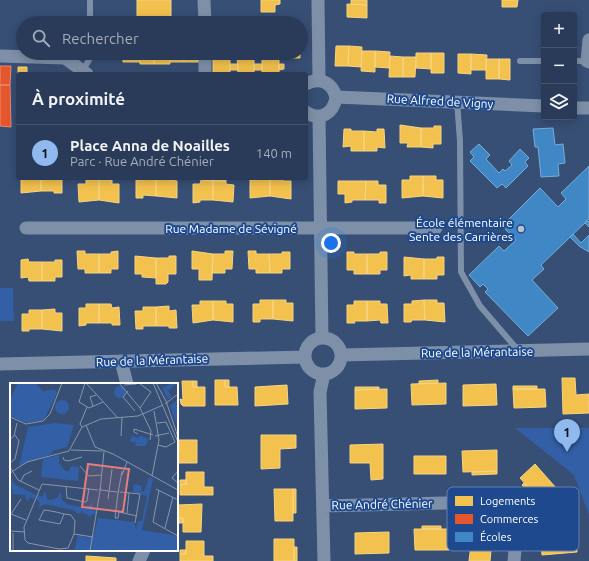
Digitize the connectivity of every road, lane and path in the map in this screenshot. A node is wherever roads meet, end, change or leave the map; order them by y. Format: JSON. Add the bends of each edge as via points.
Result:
{"nodes":[{"id":1,"x":90,"y":0,"type":"edge"},
{"id":2,"x":204,"y":0,"type":"edge"},
{"id":3,"x":318,"y":0,"type":"edge"},
{"id":4,"x":90,"y":16,"type":"edge"},
{"id":5,"x":205,"y":16,"type":"edge"},
{"id":6,"x":589,"y":40,"type":"edge"},
{"id":7,"x":0,"y":56,"type":"edge"},
{"id":8,"x":16,"y":56,"type":"edge"},
{"id":9,"x":68,"y":60,"type":"edge"},
{"id":10,"x":89,"y":60,"type":"edge"},
{"id":11,"x":205,"y":60,"type":"edge"},
{"id":12,"x":520,"y":61,"type":"dead end"},
{"id":13,"x":541,"y":61,"type":"edge"},
{"id":14,"x":583,"y":61,"type":"edge"},
{"id":15,"x":85,"y":72,"type":"edge"},
{"id":16,"x":205,"y":72,"type":"edge"},
{"id":17,"x":319,"y":80,"type":"junction"},
{"id":18,"x":308,"y":83,"type":"edge"},
{"id":19,"x":336,"y":97,"type":"junction"},
{"id":20,"x":457,"y":101,"type":"junction"},
{"id":21,"x":541,"y":106,"type":"edge"},
{"id":22,"x":577,"y":108,"type":"edge"},
{"id":23,"x":589,"y":108,"type":"edge"},
{"id":24,"x":308,"y":113,"type":"edge"},
{"id":25,"x":319,"y":117,"type":"junction"},
{"id":26,"x":26,"y":228,"type":"dead end"},
{"id":27,"x":321,"y":228,"type":"junction"},
{"id":28,"x":436,"y":228,"type":"dead end"},
{"id":29,"x":322,"y":338,"type":"junction"},
{"id":30,"x":589,"y":349,"type":"edge"},
{"id":31,"x":518,"y":351,"type":"junction"},
{"id":32,"x":341,"y":355,"type":"junction"},
{"id":33,"x":305,"y":356,"type":"junction"},
{"id":34,"x":121,"y":361,"type":"junction"},
{"id":35,"x":0,"y":364,"type":"edge"},
{"id":36,"x":324,"y":374,"type":"junction"},
{"id":37,"x":127,"y":383,"type":"edge"},
{"id":38,"x":447,"y":503,"type":"edge"},
{"id":39,"x":323,"y":506,"type":"junction"},
{"id":40,"x":144,"y":551,"type":"edge"},
{"id":41,"x":515,"y":551,"type":"edge"},
{"id":42,"x":139,"y":561,"type":"edge"},
{"id":43,"x":324,"y":561,"type":"edge"},
{"id":44,"x":514,"y":561,"type":"edge"}],
"edges":[{"from":1,"to":4,"type":"lane"},
{"from":2,"to":5,"type":"street"},
{"from":3,"to":17,"type":"street"},
{"from":6,"to":14,"type":"street"},
{"from":7,"to":8,"type":"street"},
{"from":9,"to":15,"type":"street"},
{"from":10,"to":15,"type":"lane"},
{"from":11,"to":16,"type":"street"},
{"from":12,"to":13,"type":"lane"},
{"from":17,"to":18,"type":"street"},
{"from":17,"to":19,"type":"street","via":[[331,85]]},
{"from":19,"to":20,"type":"street","name":"Rue Alfred de Vigny"},
{"from":19,"to":25,"type":"street","via":[[332,110]]},
{"from":20,"to":21,"type":"street","name":"Rue Alfred de Vigny"},
{"from":20,"to":31,"type":"lane","via":[[460,141],[461,272],[480,306]]},
{"from":22,"to":23,"type":"street"},
{"from":24,"to":25,"type":"street"},
{"from":25,"to":27,"type":"street"},
{"from":26,"to":27,"type":"street","name":"Rue Madame de Sévigné"},
{"from":27,"to":28,"type":"street","name":"Rue Madame de Sévigné"},
{"from":27,"to":29,"type":"street"},
{"from":29,"to":32,"type":"street","via":[[333,341]]},
{"from":29,"to":33,"type":"street","via":[[316,339],[308,346]]},
{"from":30,"to":31,"type":"street","name":"Rue de la Mérantaise"},
{"from":31,"to":32,"type":"street","name":"Rue de la Mérantaise"},
{"from":32,"to":36,"type":"street","via":[[334,370]]},
{"from":33,"to":34,"type":"street","name":"Rue de la Mérantaise"},
{"from":33,"to":36,"type":"street","via":[[313,371]]},
{"from":34,"to":35,"type":"street","name":"Rue de la Mérantaise"},
{"from":34,"to":37,"type":"street"},
{"from":36,"to":39,"type":"street","via":[[320,392]]},
{"from":38,"to":39,"type":"street","name":"Rue André Chénier"},
{"from":39,"to":43,"type":"street"},
{"from":40,"to":42,"type":"street"},
{"from":41,"to":44,"type":"street","name":"Rue André Chénier"}]}
